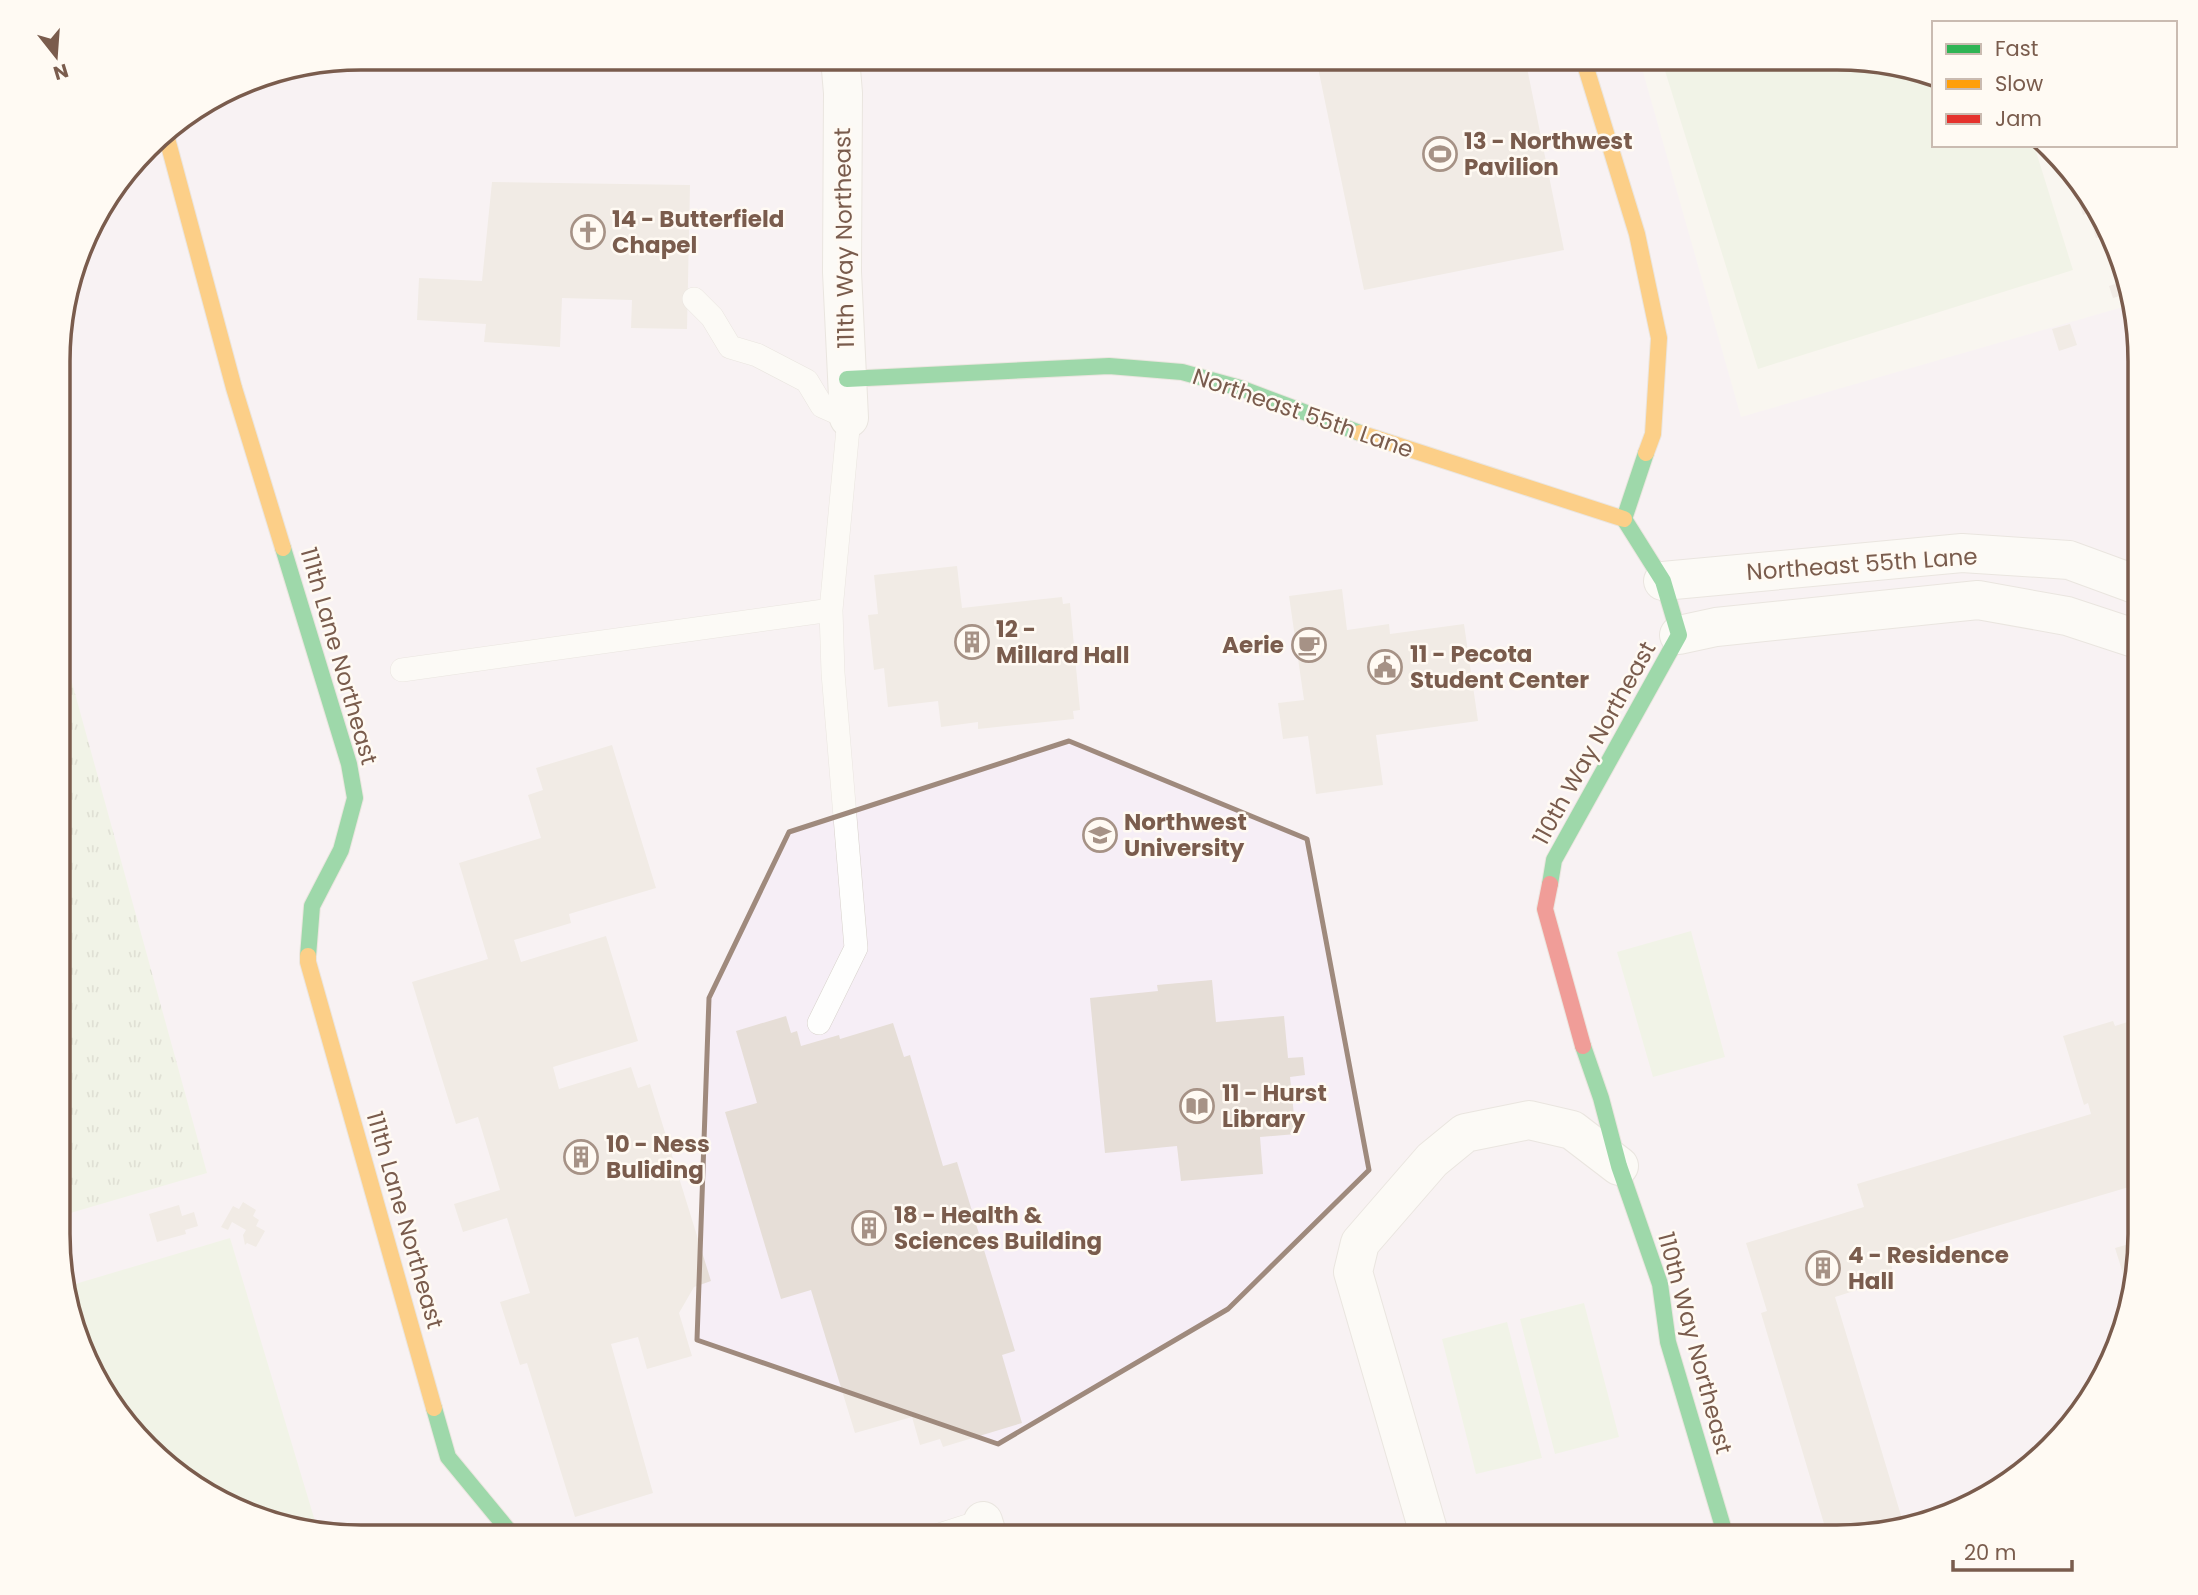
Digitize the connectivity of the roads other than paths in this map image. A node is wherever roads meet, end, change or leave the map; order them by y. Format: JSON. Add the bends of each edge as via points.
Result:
{"nodes":[{"id":1,"x":841,"y":70,"type":"edge"},
{"id":2,"x":1587,"y":70,"type":"edge"},
{"id":3,"x":168,"y":143,"type":"edge"},
{"id":4,"x":694,"y":299,"type":"dead end"},
{"id":5,"x":847,"y":379,"type":"junction"},
{"id":6,"x":849,"y":418,"type":"junction"},
{"id":7,"x":1624,"y":519,"type":"junction"},
{"id":8,"x":1663,"y":581,"type":"junction"},
{"id":9,"x":2128,"y":582,"type":"edge"},
{"id":10,"x":831,"y":610,"type":"junction"},
{"id":11,"x":1679,"y":635,"type":"junction"},
{"id":12,"x":2128,"y":636,"type":"edge"},
{"id":13,"x":402,"y":670,"type":"dead end"},
{"id":14,"x":819,"y":1023,"type":"dead end"},
{"id":15,"x":1619,"y":1166,"type":"junction"},
{"id":16,"x":504,"y":1525,"type":"edge"},
{"id":17,"x":1427,"y":1525,"type":"edge"},
{"id":18,"x":1722,"y":1525,"type":"edge"}],
"edges":[{"from":1,"to":5,"type":"street","name":"111th Way Northeast"},
{"from":2,"to":7,"type":"street","via":[[1637,234],[1659,338],[1653,434]]},
{"from":3,"to":16,"type":"street","name":"111th Lane Northeast","via":[[234,388],[349,764],[355,798],[341,850],[312,906],[308,962],[448,1457]]},
{"from":4,"to":6,"type":"lane","via":[[712,317],[730,347],[757,355],[807,381],[822,406]]},
{"from":5,"to":6,"type":"street","name":"111th Way Northeast"},
{"from":5,"to":7,"type":"street","name":"Northeast 55th Lane","via":[[1110,366],[1182,372]]},
{"from":6,"to":10,"type":"lane"},
{"from":7,"to":8,"type":"street","name":"110th Way Northeast"},
{"from":8,"to":9,"type":"street","name":"Northeast 55th Lane","via":[[1962,553],[2069,560]]},
{"from":8,"to":11,"type":"street","name":"110th Way Northeast"},
{"from":10,"to":13,"type":"lane"},
{"from":10,"to":14,"type":"lane","via":[[856,948]]},
{"from":11,"to":12,"type":"street","name":"Northeast 55th Lane","via":[[1716,627],[1978,600],[2067,616]]},
{"from":11,"to":15,"type":"street","name":"110th Way Northeast","via":[[1554,860],[1545,909]]},
{"from":15,"to":17,"type":"street","via":[[1572,1130],[1529,1120],[1465,1133],[1432,1160],[1360,1243],[1353,1272]]},
{"from":15,"to":18,"type":"street","name":"110th Way Northeast","via":[[1660,1284],[1668,1342]]}]}
